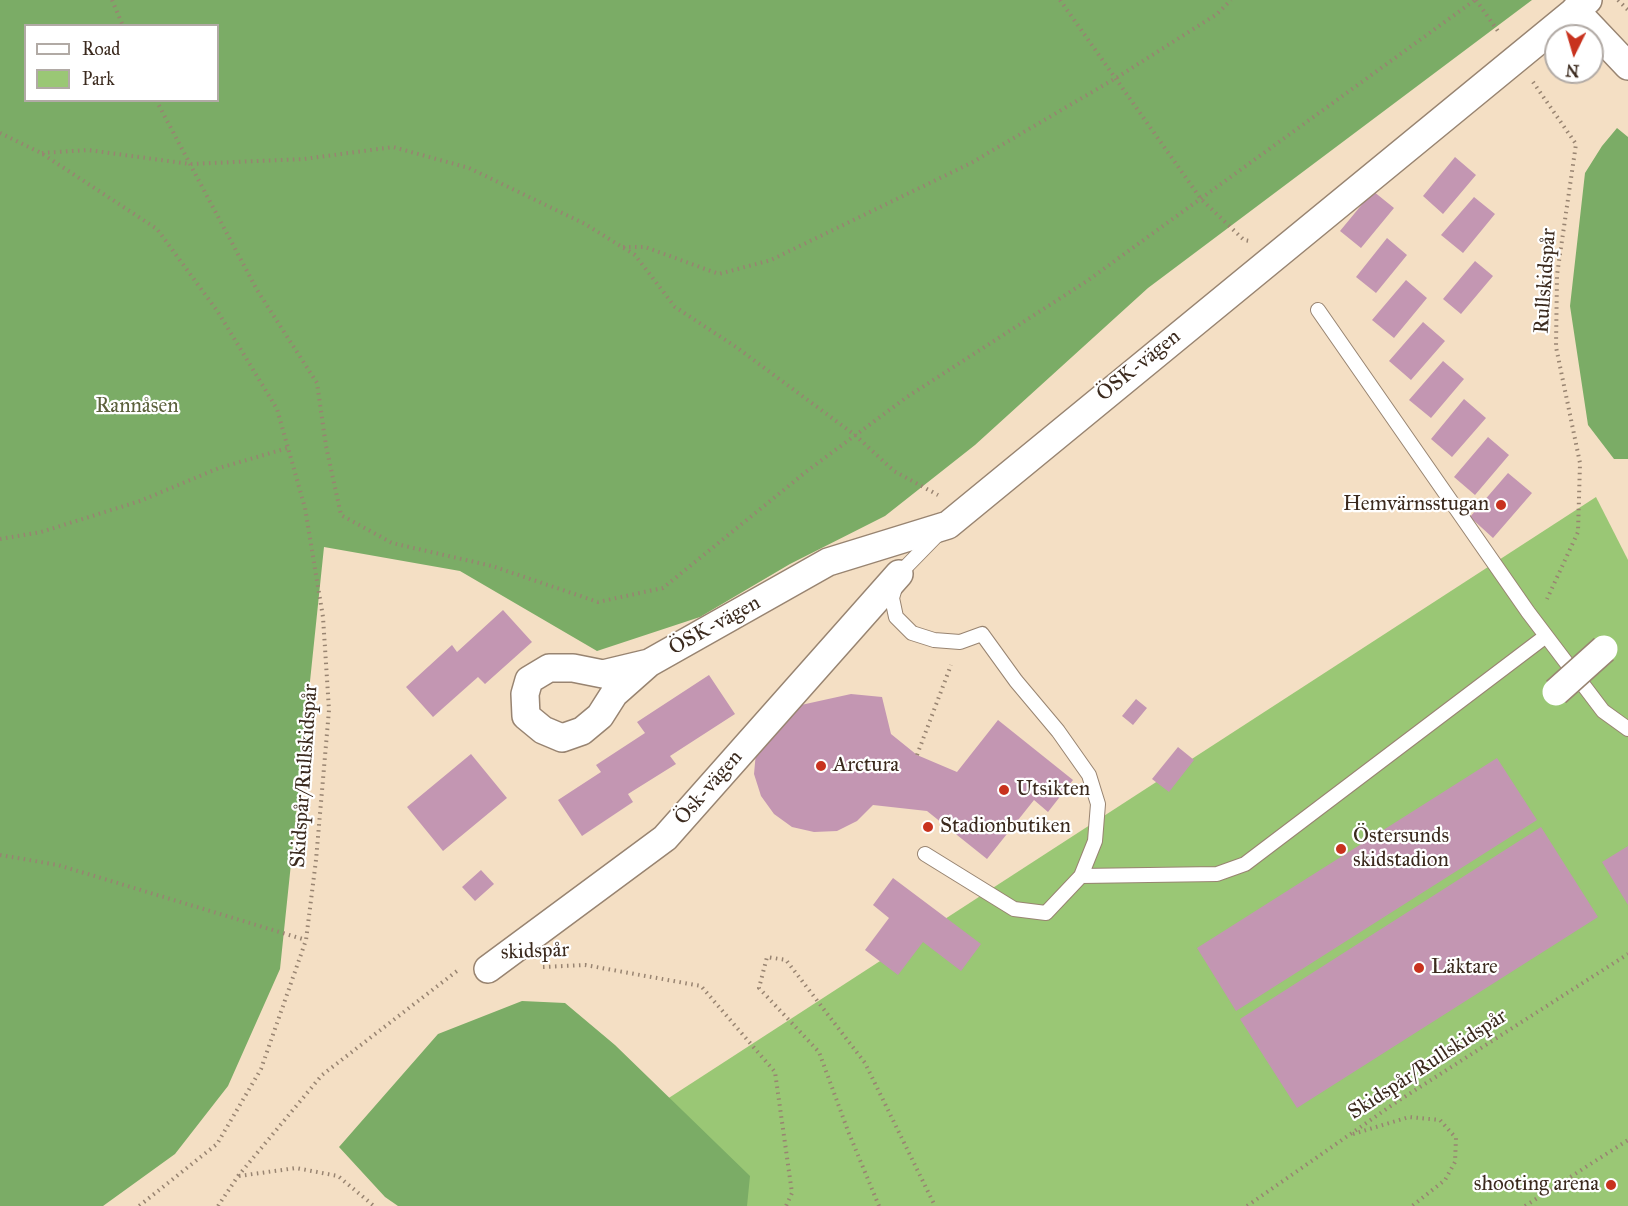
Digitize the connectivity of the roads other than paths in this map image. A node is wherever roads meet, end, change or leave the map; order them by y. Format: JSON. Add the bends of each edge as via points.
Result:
{"nodes":[{"id":1,"x":1582,"y":5,"type":"edge"},
{"id":2,"x":1628,"y":66,"type":"edge"},
{"id":3,"x":1318,"y":310,"type":"dead end"},
{"id":4,"x":956,"y":517,"type":"junction"},
{"id":5,"x":899,"y":574,"type":"junction"},
{"id":6,"x":1546,"y":636,"type":"junction"},
{"id":7,"x":1604,"y":649,"type":"dead end"},
{"id":8,"x":649,"y":663,"type":"dead end"},
{"id":9,"x":1556,"y":692,"type":"dead end"},
{"id":10,"x":1628,"y":729,"type":"edge"},
{"id":11,"x":925,"y":854,"type":"dead end"},
{"id":12,"x":1081,"y":876,"type":"junction"},
{"id":13,"x":488,"y":969,"type":"road end"}],
"edges":[{"from":1,"to":2,"type":"street"},
{"from":1,"to":4,"type":"street","name":"ÖSK-vägen"},
{"from":3,"to":6,"type":"lane"},
{"from":4,"to":5,"type":"lane"},
{"from":4,"to":8,"type":"street","name":"ÖSK-vägen","via":[[828,562]]},
{"from":5,"to":12,"type":"lane","via":[[892,598],[896,617],[912,633],[934,640],[960,642],[982,634],[1089,775],[1098,804],[1095,841]]},
{"from":5,"to":13,"type":"street","name":"Ösk-vägen","via":[[665,838]]},
{"from":6,"to":10,"type":"lane","via":[[1603,711]]},
{"from":6,"to":12,"type":"lane","via":[[1245,864],[1217,874]]},
{"from":7,"to":9,"type":"street","bridge":true},
{"from":11,"to":12,"type":"lane","via":[[1014,909],[1046,913]]}]}
